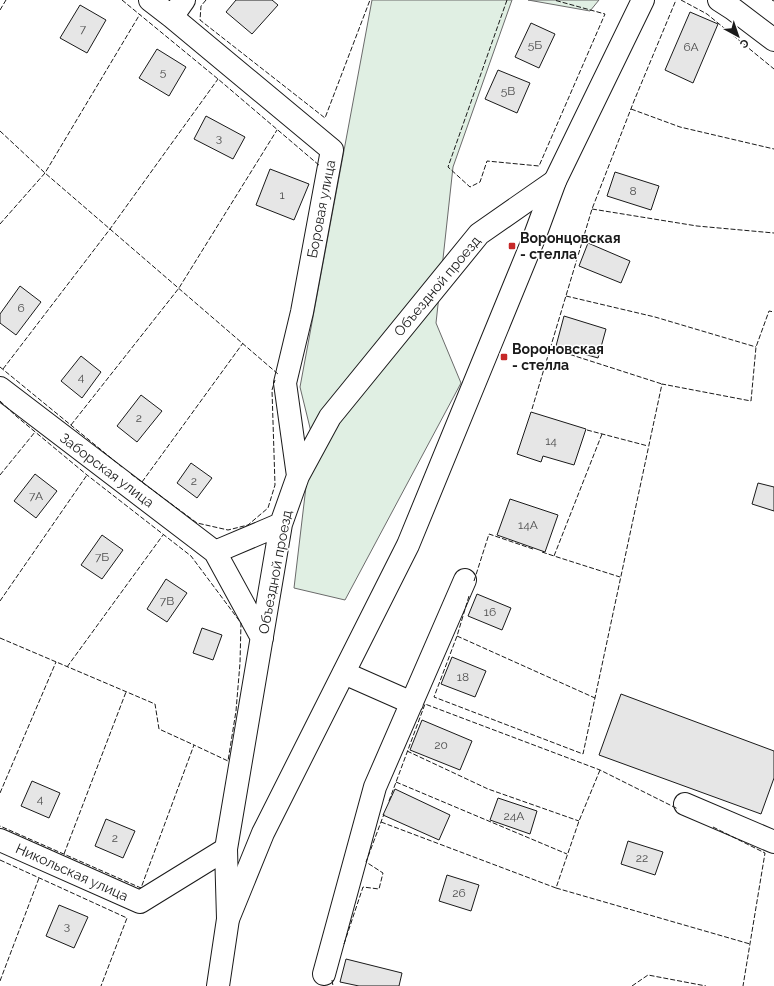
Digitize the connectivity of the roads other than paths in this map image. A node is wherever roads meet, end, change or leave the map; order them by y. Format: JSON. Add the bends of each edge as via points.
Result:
{"nodes":[{"id":1,"x":150,"y":0,"type":"edge"},
{"id":2,"x":642,"y":0,"type":"edge"},
{"id":3,"x":718,"y":0,"type":"edge"},
{"id":4,"x":178,"y":8,"type":"edge"},
{"id":5,"x":774,"y":40,"type":"edge"},
{"id":6,"x":555,"y":181,"type":"junction"},
{"id":7,"x":0,"y":388,"type":"edge"},
{"id":8,"x":298,"y":476,"type":"junction"},
{"id":9,"x":281,"y":524,"type":"junction"},
{"id":10,"x":215,"y":552,"type":"junction"},
{"id":11,"x":465,"y":580,"type":"dead end"},
{"id":12,"x":262,"y":638,"type":"junction"},
{"id":13,"x":344,"y":673,"type":"junction"},
{"id":14,"x":412,"y":703,"type":"junction"},
{"id":15,"x":685,"y":804,"type":"dead end"},
{"id":16,"x":0,"y":840,"type":"edge"},
{"id":17,"x":774,"y":842,"type":"edge"},
{"id":18,"x":226,"y":849,"type":"junction"},
{"id":19,"x":228,"y":919,"type":"junction"},
{"id":20,"x":324,"y":974,"type":"dead end"},
{"id":21,"x":218,"y":986,"type":"edge"}],
"edges":[{"from":1,"to":4,"type":"street","name":"Боровая улица"},
{"from":2,"to":6,"type":"street"},
{"from":3,"to":5,"type":"street"},
{"from":4,"to":8,"type":"street","name":"Боровая улица","via":[[332,150],[302,312],[285,383]]},
{"from":6,"to":8,"type":"street","name":"Объездной проезд","via":[[479,234],[330,417]]},
{"from":6,"to":13,"type":"street","via":[[408,545]]},
{"from":7,"to":10,"type":"street","name":"Заборская улица"},
{"from":8,"to":9,"type":"street","name":"Объездной проезд"},
{"from":9,"to":10,"type":"street"},
{"from":9,"to":12,"type":"street","name":"Объездной проезд"},
{"from":10,"to":12,"type":"street"},
{"from":11,"to":14,"type":"street"},
{"from":12,"to":18,"type":"street","name":"Объездной проезд"},
{"from":13,"to":14,"type":"street"},
{"from":13,"to":19,"type":"street","via":[[263,833]]},
{"from":14,"to":20,"type":"street","via":[[375,787]]},
{"from":15,"to":17,"type":"street"},
{"from":16,"to":18,"type":"street","name":"Никольская улица","via":[[140,902]]},
{"from":18,"to":19,"type":"street","name":"Объездной проезд"},
{"from":19,"to":21,"type":"street"}]}
